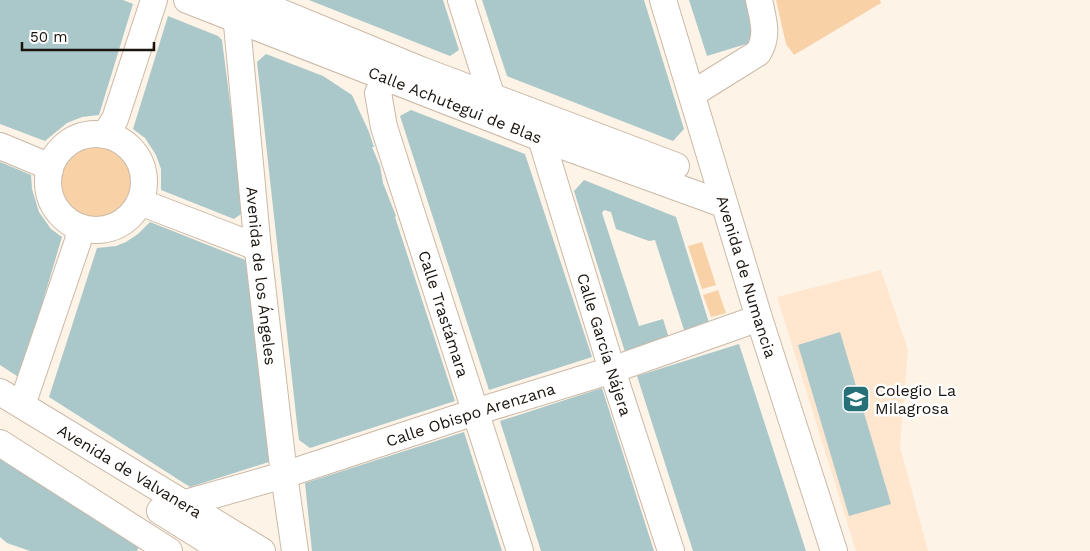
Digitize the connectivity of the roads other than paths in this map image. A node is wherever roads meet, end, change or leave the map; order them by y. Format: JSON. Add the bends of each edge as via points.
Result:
{"nodes":[{"id":1,"x":154,"y":0,"type":"edge"},
{"id":2,"x":188,"y":0,"type":"edge"},
{"id":3,"x":461,"y":0,"type":"edge"},
{"id":4,"x":663,"y":0,"type":"edge"},
{"id":5,"x":759,"y":0,"type":"edge"},
{"id":6,"x":241,"y":6,"type":"edge"},
{"id":7,"x":387,"y":77,"type":"junction"},
{"id":8,"x":692,"y":94,"type":"junction"},
{"id":9,"x":492,"y":98,"type":"junction"},
{"id":10,"x":105,"y":135,"type":"junction"},
{"id":11,"x":541,"y":138,"type":"junction"},
{"id":12,"x":0,"y":146,"type":"edge"},
{"id":13,"x":50,"y":170,"type":"junction"},
{"id":14,"x":720,"y":192,"type":"junction"},
{"id":15,"x":140,"y":202,"type":"junction"},
{"id":16,"x":80,"y":228,"type":"junction"},
{"id":17,"x":258,"y":250,"type":"junction"},
{"id":18,"x":759,"y":318,"type":"junction"},
{"id":19,"x":612,"y":370,"type":"junction"},
{"id":20,"x":0,"y":392,"type":"edge"},
{"id":21,"x":11,"y":408,"type":"edge"},
{"id":22,"x":475,"y":412,"type":"junction"},
{"id":23,"x":0,"y":443,"type":"edge"},
{"id":24,"x":284,"y":475,"type":"junction"},
{"id":25,"x":182,"y":504,"type":"junction"},
{"id":26,"x":161,"y":549,"type":"edge"},
{"id":27,"x":224,"y":551,"type":"edge"},
{"id":28,"x":262,"y":551,"type":"edge"},
{"id":29,"x":295,"y":551,"type":"edge"},
{"id":30,"x":520,"y":551,"type":"edge"},
{"id":31,"x":671,"y":551,"type":"edge"},
{"id":32,"x":834,"y":551,"type":"edge"}],
"edges":[{"from":1,"to":10,"type":"street","via":[[115,119]]},
{"from":2,"to":6,"type":"street","name":"Calle Achutegui de Blas"},
{"from":3,"to":9,"type":"street"},
{"from":4,"to":8,"type":"street","name":"Avenida de Numancia"},
{"from":5,"to":8,"type":"street","via":[[765,32],[764,44],[758,53]]},
{"from":6,"to":7,"type":"street","name":"Calle Achutegui de Blas"},
{"from":6,"to":9,"type":"street","name":"Calle Achutegui de Blas"},
{"from":6,"to":17,"type":"street","name":"Avenida de los Ángeles"},
{"from":7,"to":11,"type":"street","name":"Calle Achutegui de Blas"},
{"from":7,"to":22,"type":"street","name":"Calle Trastámara","via":[[378,93],[384,127]]},
{"from":8,"to":14,"type":"street","name":"Avenida de Numancia"},
{"from":9,"to":14,"type":"street","name":"Calle Achutegui de Blas"},
{"from":10,"to":13,"type":"street","via":[[91,134],[71,142],[55,156]]},
{"from":10,"to":15,"type":"street","via":[[125,144],[139,160],[144,188]]},
{"from":11,"to":14,"type":"street","name":"Calle Achutegui de Blas"},
{"from":11,"to":19,"type":"street","name":"Calle García Nájera"},
{"from":12,"to":13,"type":"street","via":[[41,162]]},
{"from":13,"to":16,"type":"street","via":[[50,198],[57,211]]},
{"from":14,"to":18,"type":"street","name":"Avenida de Numancia"},
{"from":15,"to":16,"type":"street","via":[[132,214],[108,229]]},
{"from":15,"to":17,"type":"street"},
{"from":16,"to":21,"type":"street","via":[[78,241]]},
{"from":17,"to":24,"type":"street","name":"Avenida de los Ángeles"},
{"from":18,"to":19,"type":"street","name":"Calle Obispo Arenzana"},
{"from":18,"to":32,"type":"street","name":"Avenida de Numancia"},
{"from":19,"to":22,"type":"street","name":"Calle Obispo Arenzana"},
{"from":19,"to":31,"type":"street","name":"Calle García Nájera"},
{"from":20,"to":21,"type":"street","name":"Avenida de Valvanera"},
{"from":21,"to":25,"type":"street","name":"Avenida de Valvanera"},
{"from":21,"to":27,"type":"street","name":"Avenida de Valvanera"},
{"from":22,"to":24,"type":"street","name":"Calle Obispo Arenzana"},
{"from":22,"to":30,"type":"street","name":"Calle Trastámara"},
{"from":23,"to":26,"type":"street"},
{"from":24,"to":25,"type":"street","name":"Calle Obispo Arenzana"},
{"from":24,"to":29,"type":"street","name":"Avenida de los Ángeles"},
{"from":25,"to":28,"type":"street","name":"Avenida de Valvanera"}]}
